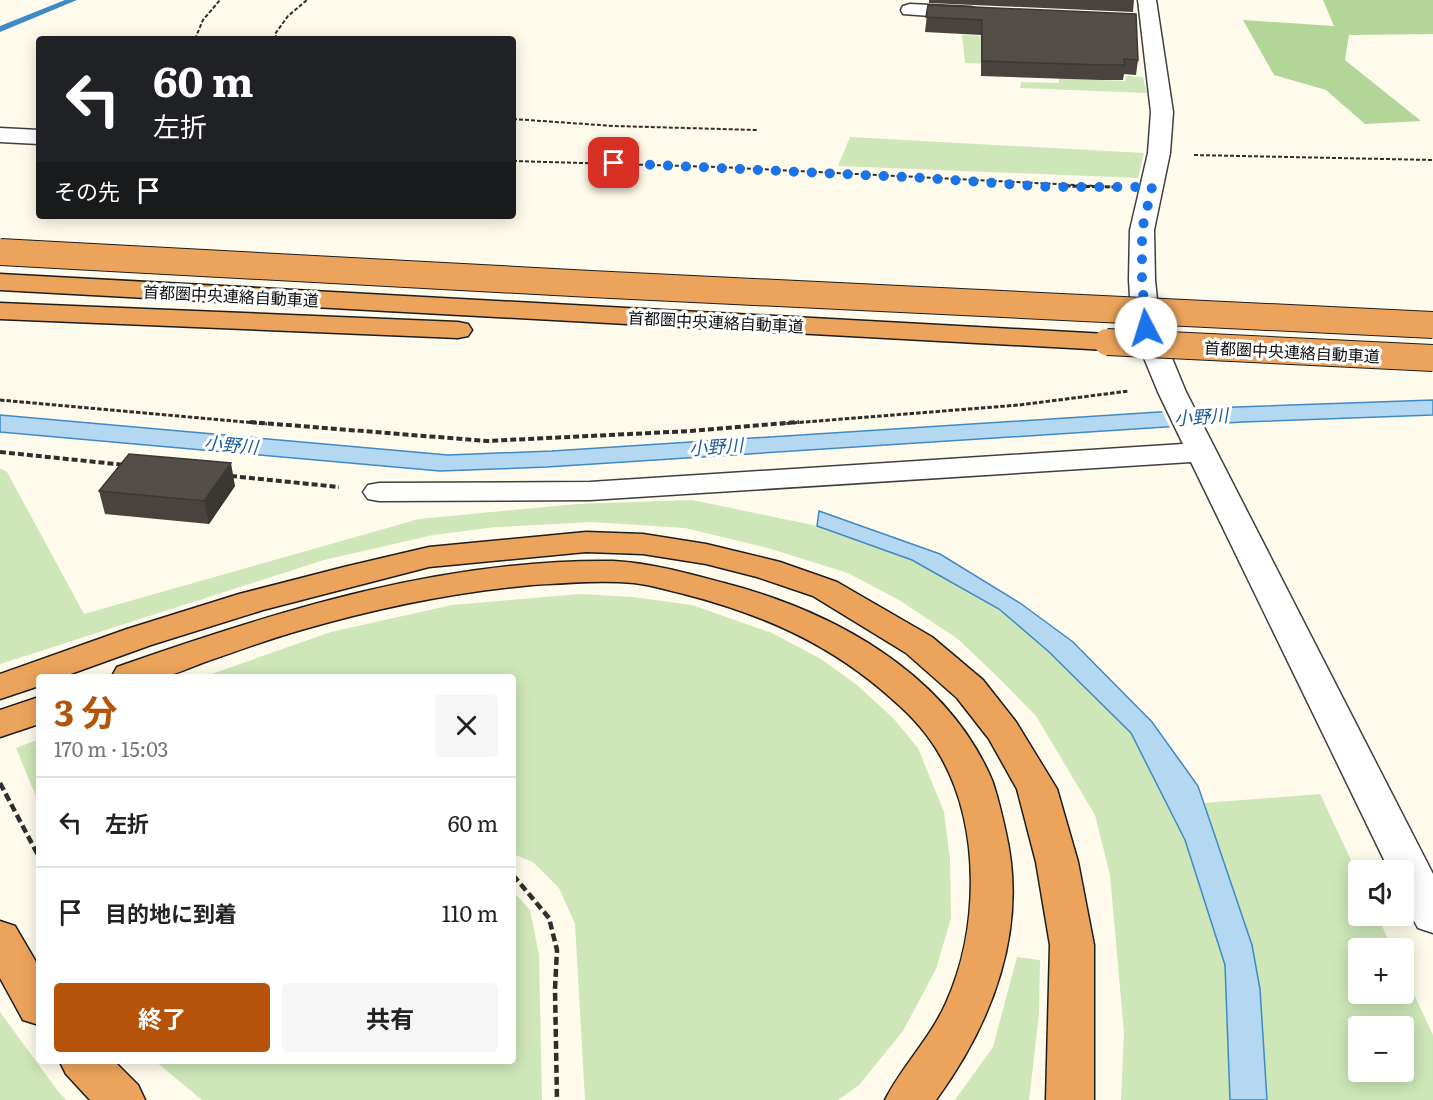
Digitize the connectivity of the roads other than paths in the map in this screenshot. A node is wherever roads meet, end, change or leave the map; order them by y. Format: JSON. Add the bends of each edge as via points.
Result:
{"nodes":[{"id":1,"x":910,"y":10,"type":"dead end"},
{"id":2,"x":1148,"y":11,"type":"edge"},
{"id":3,"x":994,"y":14,"type":"edge"},
{"id":4,"x":1125,"y":20,"type":"edge"},
{"id":5,"x":0,"y":135,"type":"edge"},
{"id":6,"x":36,"y":137,"type":"edge"},
{"id":7,"x":0,"y":252,"type":"edge"},
{"id":8,"x":0,"y":282,"type":"edge"},
{"id":9,"x":0,"y":310,"type":"edge"},
{"id":10,"x":1433,"y":325,"type":"edge"},
{"id":11,"x":1107,"y":342,"type":"junction"},
{"id":12,"x":1433,"y":358,"type":"edge"},
{"id":13,"x":1199,"y":445,"type":"junction"},
{"id":14,"x":379,"y":492,"type":"road end"},
{"id":15,"x":36,"y":674,"type":"edge"},
{"id":16,"x":36,"y":674,"type":"edge"},
{"id":17,"x":136,"y":674,"type":"edge"},
{"id":18,"x":0,"y":687,"type":"edge"},
{"id":19,"x":36,"y":711,"type":"edge"},
{"id":20,"x":0,"y":724,"type":"edge"},
{"id":21,"x":1433,"y":916,"type":"edge"},
{"id":22,"x":0,"y":938,"type":"edge"},
{"id":23,"x":36,"y":1002,"type":"edge"},
{"id":24,"x":86,"y":1064,"type":"edge"},
{"id":25,"x":121,"y":1100,"type":"edge"},
{"id":26,"x":909,"y":1100,"type":"edge"},
{"id":27,"x":1070,"y":1100,"type":"edge"}],
"edges":[{"from":1,"to":3,"type":"street"},
{"from":2,"to":4,"type":"street"},
{"from":2,"to":13,"type":"street","via":[[1162,112],[1159,153],[1142,230],[1146,328]]},
{"from":5,"to":6,"type":"street"},
{"from":7,"to":10,"type":"highway","name":"首都圏中央連絡自動車道","bridge":true},
{"from":8,"to":11,"type":"highway","name":"首都圏中央連絡自動車道"},
{"from":9,"to":11,"type":"highway","via":[[850,347]]},
{"from":11,"to":12,"type":"highway","name":"首都圏中央連絡自動車道","bridge":true},
{"from":13,"to":14,"type":"street","via":[[590,491]]},
{"from":13,"to":21,"type":"street"},
{"from":15,"to":18,"type":"highway"},
{"from":16,"to":27,"type":"highway","via":[[251,602],[429,557],[586,542],[644,544],[768,569],[825,589],[918,645],[970,689],[1003,731],[1037,789],[1057,861],[1072,945]]},
{"from":17,"to":26,"type":"highway","via":[[225,642],[370,600],[449,584],[577,572],[636,573],[733,594],[792,615],[835,637],[912,695],[949,735],[972,779],[993,865],[992,924],[976,990],[946,1047]]},
{"from":19,"to":20,"type":"highway"},
{"from":22,"to":23,"type":"highway"},
{"from":24,"to":25,"type":"highway"}]}
